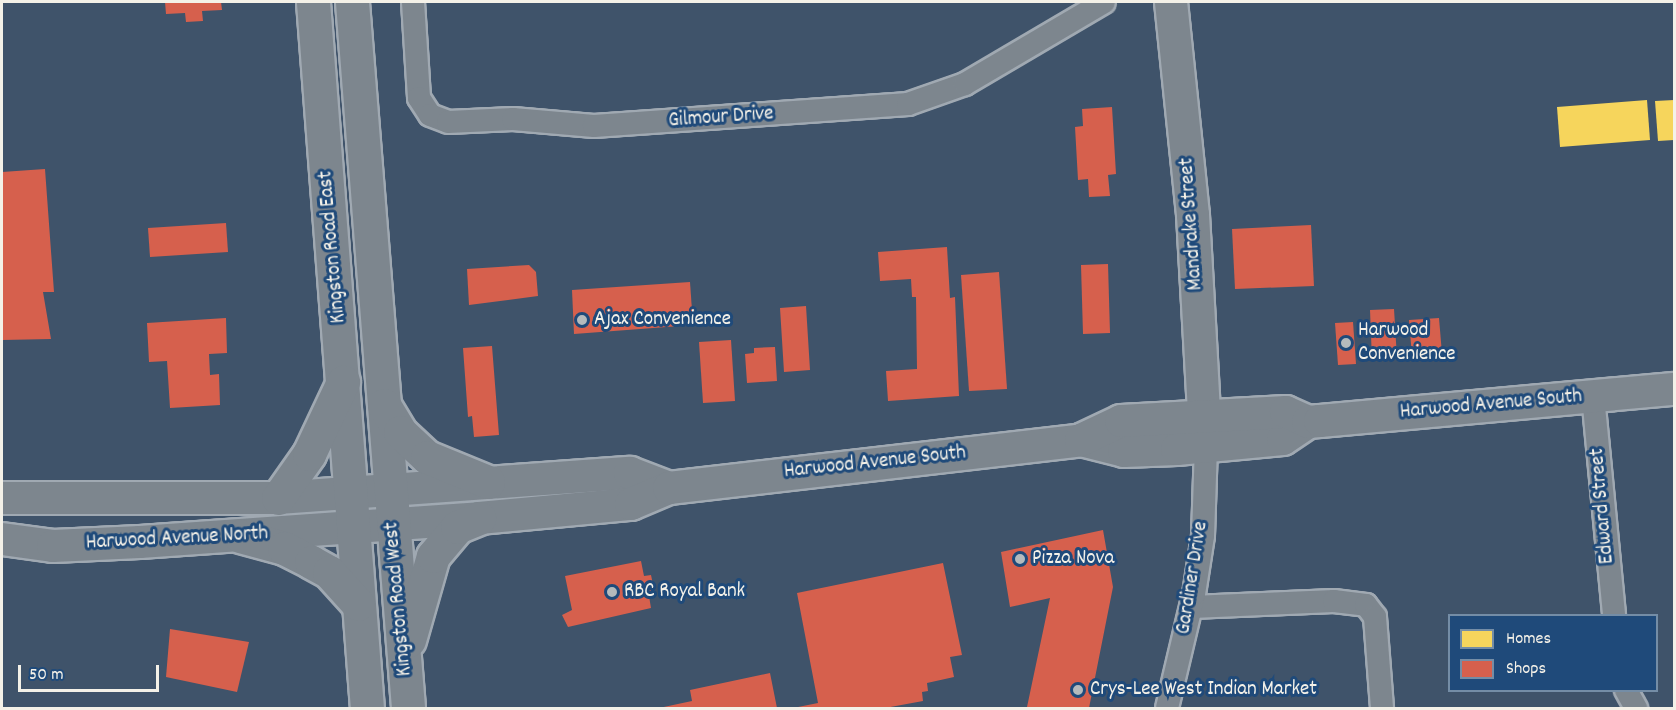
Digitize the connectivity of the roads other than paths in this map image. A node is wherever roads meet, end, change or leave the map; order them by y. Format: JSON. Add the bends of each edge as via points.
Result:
{"nodes":[{"id":1,"x":313,"y":2,"type":"edge"},
{"id":2,"x":352,"y":2,"type":"edge"},
{"id":3,"x":413,"y":2,"type":"edge"},
{"id":4,"x":1104,"y":2,"type":"edge"},
{"id":5,"x":1171,"y":2,"type":"edge"},
{"id":6,"x":343,"y":382,"type":"junction"},
{"id":7,"x":1674,"y":389,"type":"edge"},
{"id":8,"x":1593,"y":396,"type":"junction"},
{"id":9,"x":384,"y":405,"type":"junction"},
{"id":10,"x":1205,"y":416,"type":"junction"},
{"id":11,"x":1308,"y":422,"type":"junction"},
{"id":12,"x":1081,"y":440,"type":"junction"},
{"id":13,"x":1206,"y":446,"type":"junction"},
{"id":14,"x":488,"y":482,"type":"junction"},
{"id":15,"x":669,"y":488,"type":"junction"},
{"id":16,"x":391,"y":489,"type":"junction"},
{"id":17,"x":351,"y":493,"type":"junction"},
{"id":18,"x":2,"y":498,"type":"edge"},
{"id":19,"x":278,"y":498,"type":"junction"},
{"id":20,"x":479,"y":518,"type":"junction"},
{"id":21,"x":392,"y":524,"type":"junction"},
{"id":22,"x":352,"y":526,"type":"junction"},
{"id":23,"x":240,"y":536,"type":"junction"},
{"id":24,"x":2,"y":539,"type":"edge"},
{"id":25,"x":358,"y":604,"type":"junction"},
{"id":26,"x":1191,"y":607,"type":"junction"},
{"id":27,"x":1614,"y":614,"type":"edge"},
{"id":28,"x":404,"y":659,"type":"junction"},
{"id":29,"x":1627,"y":692,"type":"edge"},
{"id":30,"x":367,"y":708,"type":"edge"},
{"id":31,"x":408,"y":708,"type":"edge"},
{"id":32,"x":1167,"y":708,"type":"edge"},
{"id":33,"x":1382,"y":708,"type":"edge"},
{"id":34,"x":1636,"y":708,"type":"edge"}],
"edges":[{"from":1,"to":6,"type":"main road","name":"Kingston Road East"},
{"from":2,"to":9,"type":"main road","name":"Kingston Road East"},
{"from":3,"to":4,"type":"street","name":"Gilmour Drive","via":[[419,98],[430,115],[448,122],[513,119],[594,126],[908,104],[965,84]]},
{"from":5,"to":10,"type":"main road","name":"Mandrake Street","via":[[1193,215]]},
{"from":6,"to":17,"type":"main road","name":"Kingston Road East"},
{"from":6,"to":19,"type":"main road","via":[[309,454]]},
{"from":7,"to":8,"type":"main road","name":"Harwood Avenue South"},
{"from":8,"to":11,"type":"main road","name":"Harwood Avenue South"},
{"from":8,"to":27,"type":"street","name":"Edward Street"},
{"from":9,"to":14,"type":"main road","via":[[400,432],[427,457]]},
{"from":9,"to":16,"type":"main road","name":"Kingston Road East"},
{"from":10,"to":11,"type":"main road","name":"Harwood Avenue South","via":[[1286,412]]},
{"from":10,"to":12,"type":"main road","name":"Harwood Avenue South","via":[[1121,422]]},
{"from":10,"to":13,"type":"main road","name":"Mandrake Street"},
{"from":11,"to":13,"type":"main road","name":"Harwood Avenue South","via":[[1283,439]]},
{"from":12,"to":13,"type":"main road","name":"Harwood Avenue South","via":[[1124,451]]},
{"from":12,"to":15,"type":"main road","name":"Harwood Avenue South"},
{"from":13,"to":26,"type":"street","name":"Gardiner Drive","via":[[1203,536]]},
{"from":14,"to":15,"type":"main road","name":"Harwood Avenue South","via":[[630,473]]},
{"from":14,"to":16,"type":"main road","name":"Harwood Avenue South"},
{"from":15,"to":20,"type":"main road","name":"Harwood Avenue South","via":[[631,504]]},
{"from":16,"to":17,"type":"main road","name":"Harwood Avenue North"},
{"from":16,"to":21,"type":"main road","name":"Kingston Road West"},
{"from":17,"to":19,"type":"main road","name":"Harwood Avenue North"},
{"from":17,"to":22,"type":"main road","name":"Kingston Road West"},
{"from":18,"to":19,"type":"main road","name":"Harwood Avenue North"},
{"from":20,"to":21,"type":"main road","name":"Harwood Avenue South"},
{"from":20,"to":28,"type":"main road","via":[[457,527],[433,556]]},
{"from":21,"to":22,"type":"main road","name":"Harwood Avenue South"},
{"from":21,"to":28,"type":"main road","name":"Kingston Road West"},
{"from":22,"to":23,"type":"main road","name":"Harwood Avenue North"},
{"from":22,"to":25,"type":"main road","name":"Kingston Road West"},
{"from":23,"to":24,"type":"main road","name":"Harwood Avenue North","via":[[53,546]]},
{"from":23,"to":25,"type":"main road","via":[[284,548],[329,572]]},
{"from":25,"to":30,"type":"main road","name":"Kingston Road West"},
{"from":26,"to":32,"type":"street","name":"Gardiner Drive"},
{"from":26,"to":33,"type":"street","via":[[1334,601],[1366,605],[1375,617]]},
{"from":28,"to":31,"type":"main road","name":"Kingston Road West"},
{"from":29,"to":34,"type":"street"}]}
